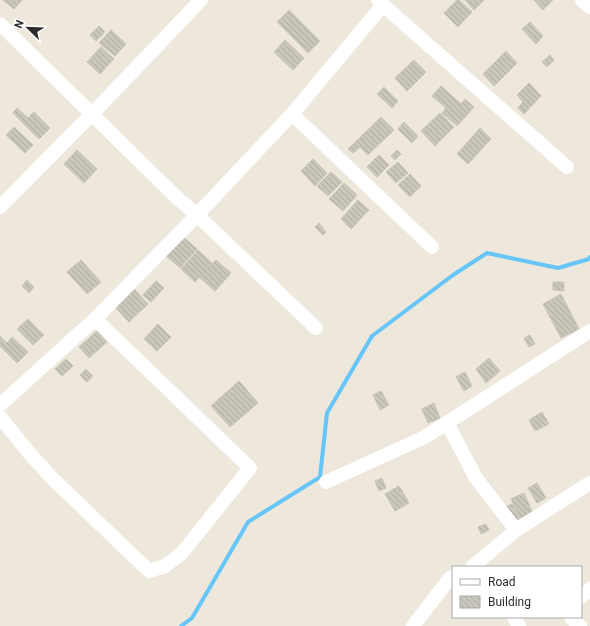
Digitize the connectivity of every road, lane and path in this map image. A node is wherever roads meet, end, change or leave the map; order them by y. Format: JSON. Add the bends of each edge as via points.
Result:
{"nodes":[{"id":1,"x":201,"y":0,"type":"edge"},
{"id":2,"x":582,"y":0,"type":"edge"},
{"id":3,"x":380,"y":2,"type":"edge"},
{"id":4,"x":590,"y":7,"type":"edge"},
{"id":5,"x":0,"y":24,"type":"edge"},
{"id":6,"x":92,"y":114,"type":"junction"},
{"id":7,"x":292,"y":114,"type":"junction"},
{"id":8,"x":567,"y":167,"type":"dead end"},
{"id":9,"x":0,"y":207,"type":"edge"},
{"id":10,"x":197,"y":215,"type":"junction"},
{"id":11,"x":432,"y":247,"type":"dead end"},
{"id":12,"x":95,"y":319,"type":"junction"},
{"id":13,"x":316,"y":328,"type":"dead end"},
{"id":14,"x":590,"y":332,"type":"edge"},
{"id":15,"x":0,"y":406,"type":"edge"},
{"id":16,"x":0,"y":417,"type":"edge"},
{"id":17,"x":447,"y":423,"type":"junction"},
{"id":18,"x":326,"y":482,"type":"dead end"},
{"id":19,"x":590,"y":483,"type":"edge"},
{"id":20,"x":516,"y":530,"type":"junction"},
{"id":21,"x":473,"y":566,"type":"edge"},
{"id":22,"x":452,"y":577,"type":"edge"},
{"id":23,"x":590,"y":588,"type":"edge"},
{"id":24,"x":582,"y":596,"type":"edge"},
{"id":25,"x":572,"y":618,"type":"edge"},
{"id":26,"x":412,"y":626,"type":"edge"},
{"id":27,"x":580,"y":626,"type":"edge"}],
"edges":[{"from":1,"to":6,"type":"street"},
{"from":2,"to":4,"type":"street"},
{"from":3,"to":7,"type":"street"},
{"from":3,"to":8,"type":"street"},
{"from":5,"to":6,"type":"street"},
{"from":6,"to":9,"type":"street"},
{"from":6,"to":10,"type":"street"},
{"from":7,"to":10,"type":"street"},
{"from":7,"to":11,"type":"street"},
{"from":10,"to":12,"type":"street"},
{"from":10,"to":13,"type":"street"},
{"from":12,"to":15,"type":"street"},
{"from":12,"to":16,"type":"street","via":[[250,468],[182,553],[165,566],[149,570],[53,478]]},
{"from":14,"to":17,"type":"street"},
{"from":17,"to":18,"type":"street","via":[[425,437]]},
{"from":17,"to":20,"type":"street","via":[[476,478]]},
{"from":19,"to":20,"type":"street"},
{"from":20,"to":21,"type":"street"},
{"from":22,"to":26,"type":"street"},
{"from":23,"to":24,"type":"street"},
{"from":25,"to":27,"type":"street"}]}
